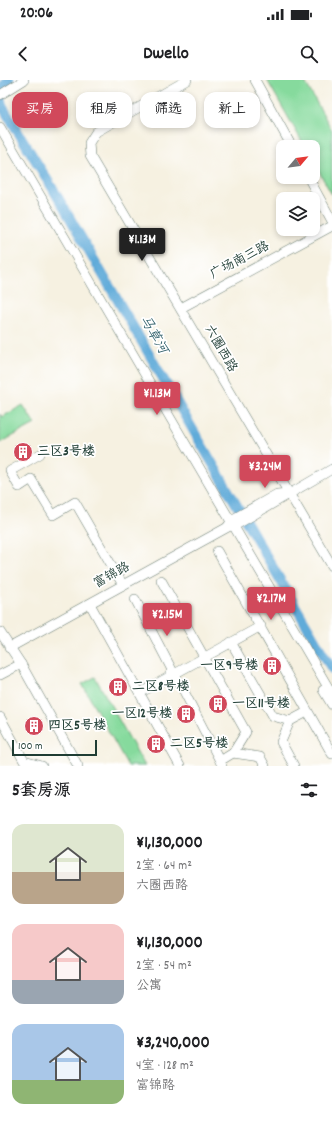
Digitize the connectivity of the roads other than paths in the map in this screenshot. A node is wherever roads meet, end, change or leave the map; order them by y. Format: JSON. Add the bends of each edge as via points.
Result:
{"nodes":[{"id":1,"x":24,"y":80,"type":"edge"},
{"id":2,"x":188,"y":80,"type":"edge"},
{"id":3,"x":255,"y":80,"type":"edge"},
{"id":4,"x":0,"y":95,"type":"edge"},
{"id":5,"x":0,"y":127,"type":"edge"},
{"id":6,"x":288,"y":140,"type":"edge"},
{"id":7,"x":312,"y":184,"type":"edge"},
{"id":8,"x":332,"y":221,"type":"edge"},
{"id":9,"x":332,"y":226,"type":"edge"},
{"id":10,"x":181,"y":308,"type":"junction"},
{"id":11,"x":40,"y":454,"type":"dead end"},
{"id":12,"x":332,"y":469,"type":"edge"},
{"id":13,"x":288,"y":493,"type":"junction"},
{"id":14,"x":232,"y":524,"type":"junction"},
{"id":15,"x":217,"y":551,"type":"dead end"},
{"id":16,"x":332,"y":566,"type":"edge"},
{"id":17,"x":162,"y":580,"type":"dead end"},
{"id":18,"x":123,"y":585,"type":"junction"},
{"id":19,"x":135,"y":600,"type":"dead end"},
{"id":20,"x":90,"y":604,"type":"junction"},
{"id":21,"x":260,"y":626,"type":"junction"},
{"id":22,"x":0,"y":632,"type":"edge"},
{"id":23,"x":231,"y":642,"type":"junction"},
{"id":24,"x":9,"y":648,"type":"junction"},
{"id":25,"x":203,"y":658,"type":"junction"},
{"id":26,"x":21,"y":664,"type":"junction"},
{"id":27,"x":0,"y":675,"type":"edge"},
{"id":28,"x":172,"y":675,"type":"junction"},
{"id":29,"x":140,"y":693,"type":"junction"},
{"id":30,"x":332,"y":694,"type":"edge"},
{"id":31,"x":332,"y":705,"type":"edge"},
{"id":32,"x":307,"y":712,"type":"junction"},
{"id":33,"x":0,"y":717,"type":"edge"},
{"id":34,"x":290,"y":722,"type":"junction"},
{"id":35,"x":233,"y":753,"type":"junction"},
{"id":36,"x":332,"y":754,"type":"edge"},
{"id":37,"x":221,"y":763,"type":"edge"},
{"id":38,"x":42,"y":766,"type":"edge"},
{"id":39,"x":78,"y":766,"type":"edge"},
{"id":40,"x":180,"y":766,"type":"edge"},
{"id":41,"x":265,"y":766,"type":"edge"},
{"id":42,"x":294,"y":766,"type":"edge"}],
"edges":[{"from":1,"to":4,"type":"street"},
{"from":2,"to":10,"type":"street","name":"六圈西路","via":[[96,132],[90,143],[90,156]]},
{"from":3,"to":6,"type":"street"},
{"from":5,"to":14,"type":"street"},
{"from":7,"to":8,"type":"street"},
{"from":9,"to":10,"type":"street","name":"广场南三路"},
{"from":10,"to":13,"type":"street","name":"六圈西路"},
{"from":11,"to":18,"type":"street","via":[[10,471],[19,487],[32,480],[53,515],[75,502]]},
{"from":12,"to":13,"type":"street","name":"富锦路"},
{"from":13,"to":14,"type":"street","name":"富锦路"},
{"from":13,"to":16,"type":"street","name":"六圈西路"},
{"from":14,"to":18,"type":"street","name":"富锦路"},
{"from":14,"to":30,"type":"street"},
{"from":14,"to":31,"type":"street"},
{"from":15,"to":21,"type":"street"},
{"from":17,"to":25,"type":"street"},
{"from":18,"to":20,"type":"street","name":"富锦路"},
{"from":19,"to":28,"type":"street","via":[[172,670]]},
{"from":20,"to":24,"type":"street","name":"富锦路"},
{"from":20,"to":29,"type":"street"},
{"from":21,"to":23,"type":"street"},
{"from":21,"to":32,"type":"street"},
{"from":22,"to":24,"type":"street"},
{"from":23,"to":25,"type":"street"},
{"from":23,"to":34,"type":"street","via":[[273,716]]},
{"from":24,"to":26,"type":"street"},
{"from":25,"to":28,"type":"street"},
{"from":25,"to":35,"type":"street","via":[[246,732]]},
{"from":26,"to":27,"type":"street"},
{"from":26,"to":39,"type":"street"},
{"from":28,"to":29,"type":"street"},
{"from":28,"to":37,"type":"street"},
{"from":29,"to":40,"type":"street"},
{"from":32,"to":34,"type":"street"},
{"from":32,"to":36,"type":"street"},
{"from":33,"to":38,"type":"street","via":[[24,761]]},
{"from":34,"to":42,"type":"street","via":[[281,742]]},
{"from":35,"to":37,"type":"street"},
{"from":35,"to":41,"type":"street","via":[[260,757]]}]}
